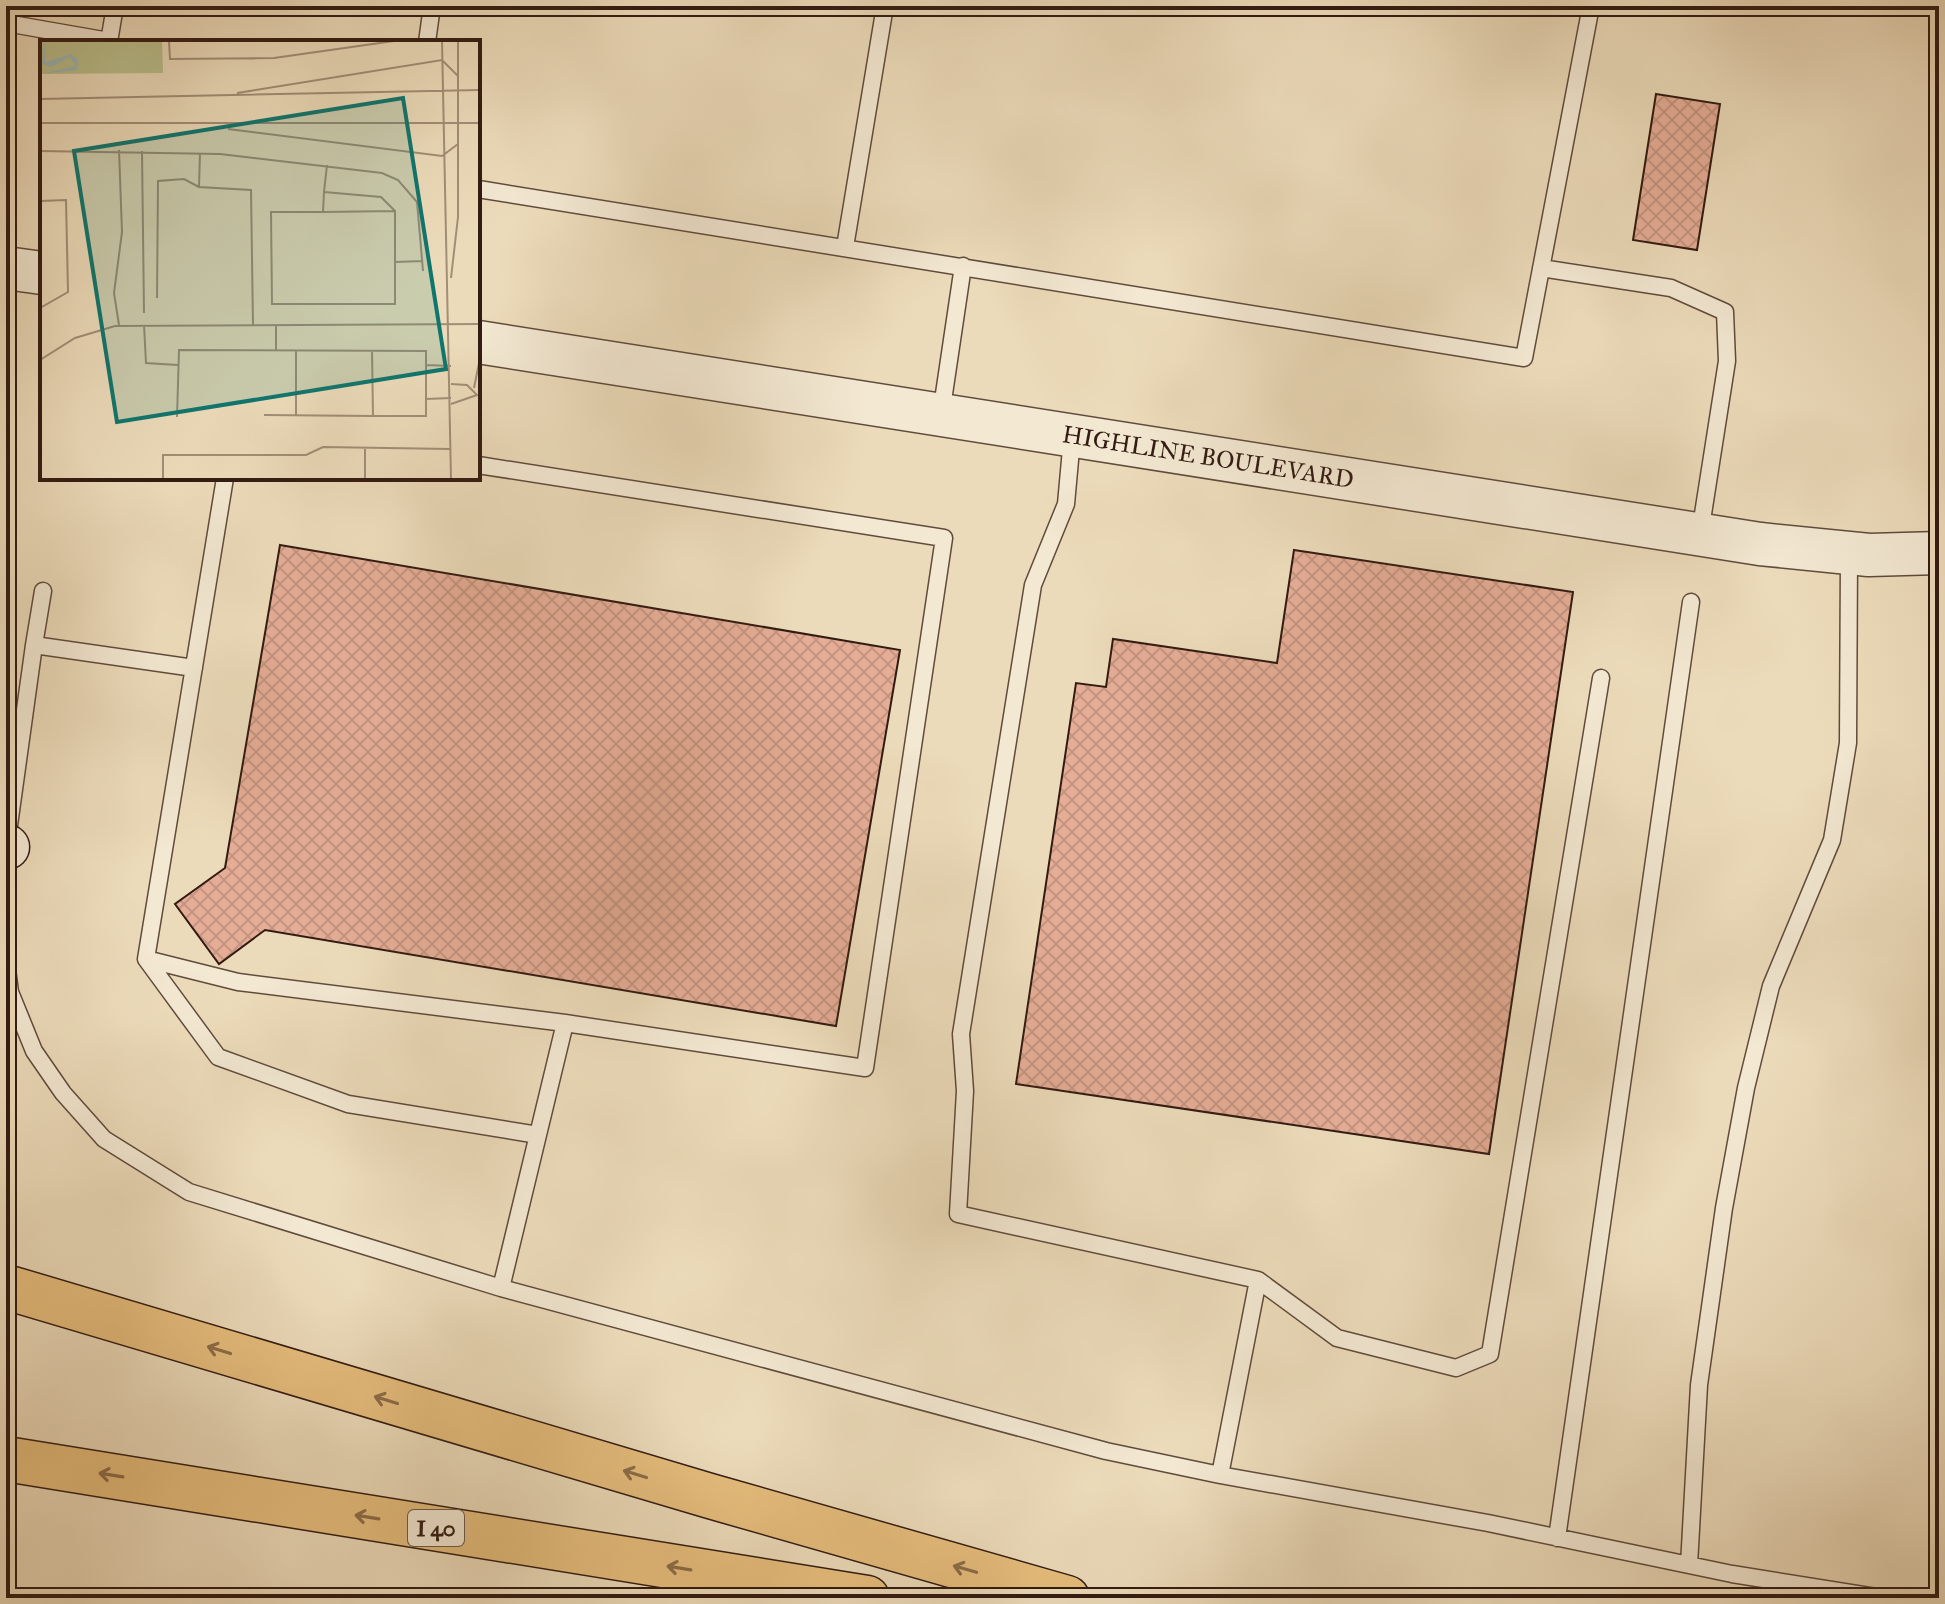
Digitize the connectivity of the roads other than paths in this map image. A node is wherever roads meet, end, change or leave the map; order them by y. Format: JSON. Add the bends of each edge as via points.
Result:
{"nodes":[{"id":1,"x":115,"y":6,"type":"edge"},
{"id":2,"x":432,"y":6,"type":"edge"},
{"id":3,"x":885,"y":6,"type":"edge"},
{"id":4,"x":1591,"y":6,"type":"edge"},
{"id":5,"x":6,"y":23,"type":"edge"},
{"id":6,"x":98,"y":40,"type":"edge"},
{"id":7,"x":109,"y":40,"type":"edge"},
{"id":8,"x":427,"y":40,"type":"edge"},
{"id":9,"x":480,"y":189,"type":"edge"},
{"id":10,"x":845,"y":247,"type":"junction"},
{"id":11,"x":963,"y":266,"type":"junction"},
{"id":12,"x":6,"y":268,"type":"edge"},
{"id":13,"x":1541,"y":268,"type":"junction"},
{"id":14,"x":40,"y":273,"type":"edge"},
{"id":15,"x":480,"y":342,"type":"edge"},
{"id":16,"x":941,"y":414,"type":"junction"},
{"id":17,"x":1073,"y":435,"type":"junction"},
{"id":18,"x":480,"y":465,"type":"edge"},
{"id":19,"x":225,"y":480,"type":"edge"},
{"id":20,"x":1700,"y":535,"type":"junction"},
{"id":21,"x":1849,"y":553,"type":"junction"},
{"id":22,"x":1939,"y":553,"type":"edge"},
{"id":23,"x":43,"y":591,"type":"dead end"},
{"id":24,"x":1691,"y":602,"type":"dead end"},
{"id":25,"x":34,"y":645,"type":"junction"},
{"id":26,"x":194,"y":668,"type":"junction"},
{"id":27,"x":1601,"y":678,"type":"dead end"},
{"id":28,"x":6,"y":848,"type":"edge"},
{"id":29,"x":146,"y":959,"type":"junction"},
{"id":30,"x":6,"y":962,"type":"edge"},
{"id":31,"x":565,"y":1023,"type":"junction"},
{"id":32,"x":538,"y":1135,"type":"junction"},
{"id":33,"x":1258,"y":1280,"type":"junction"},
{"id":34,"x":6,"y":1287,"type":"edge"},
{"id":35,"x":501,"y":1288,"type":"junction"},
{"id":36,"x":6,"y":1459,"type":"edge"},
{"id":37,"x":1220,"y":1475,"type":"junction"},
{"id":38,"x":1557,"y":1538,"type":"junction"},
{"id":39,"x":1689,"y":1565,"type":"junction"},
{"id":40,"x":867,"y":1598,"type":"edge"},
{"id":41,"x":1067,"y":1598,"type":"edge"},
{"id":42,"x":1882,"y":1598,"type":"edge"}],
"edges":[{"from":1,"to":7,"type":"lane"},
{"from":2,"to":8,"type":"lane"},
{"from":3,"to":10,"type":"lane"},
{"from":4,"to":13,"type":"lane"},
{"from":5,"to":6,"type":"lane"},
{"from":9,"to":10,"type":"lane"},
{"from":10,"to":11,"type":"lane"},
{"from":11,"to":13,"type":"lane","via":[[1524,358]]},
{"from":11,"to":16,"type":"lane"},
{"from":12,"to":14,"type":"street"},
{"from":13,"to":20,"type":"lane","via":[[1671,288],[1725,312],[1727,361]]},
{"from":15,"to":16,"type":"street","name":"HIGHLINE BOULEVARD"},
{"from":16,"to":17,"type":"street","name":"HIGHLINE BOULEVARD"},
{"from":17,"to":20,"type":"street","name":"HIGHLINE BOULEVARD"},
{"from":17,"to":33,"type":"lane","via":[[1066,504],[1033,585],[961,1034],[965,1091],[958,1214]]},
{"from":18,"to":31,"type":"lane","via":[[944,538],[865,1068]]},
{"from":19,"to":26,"type":"lane"},
{"from":20,"to":21,"type":"street","name":"HIGHLINE BOULEVARD"},
{"from":21,"to":22,"type":"street","name":"HIGHLINE BOULEVARD"},
{"from":21,"to":39,"type":"lane","via":[[1848,743],[1832,840],[1771,986],[1746,1088],[1699,1385]]},
{"from":23,"to":25,"type":"lane"},
{"from":24,"to":38,"type":"lane"},
{"from":25,"to":26,"type":"lane"},
{"from":25,"to":28,"type":"lane"},
{"from":26,"to":29,"type":"lane"},
{"from":27,"to":33,"type":"lane","via":[[1490,1354],[1456,1368],[1337,1338]]},
{"from":29,"to":31,"type":"lane","via":[[238,982]]},
{"from":29,"to":32,"type":"lane","via":[[218,1057],[348,1104]]},
{"from":30,"to":35,"type":"lane","via":[[10,992],[34,1051],[104,1139],[189,1192]]},
{"from":31,"to":32,"type":"lane"},
{"from":32,"to":35,"type":"lane"},
{"from":33,"to":37,"type":"lane"},
{"from":41,"to":34,"type":"highway","one_way":true},
{"from":35,"to":37,"type":"lane","via":[[1106,1451]]},
{"from":40,"to":36,"type":"highway","number":"I 40","one_way":true},
{"from":37,"to":38,"type":"lane"},
{"from":38,"to":39,"type":"lane"},
{"from":39,"to":42,"type":"lane"}]}
